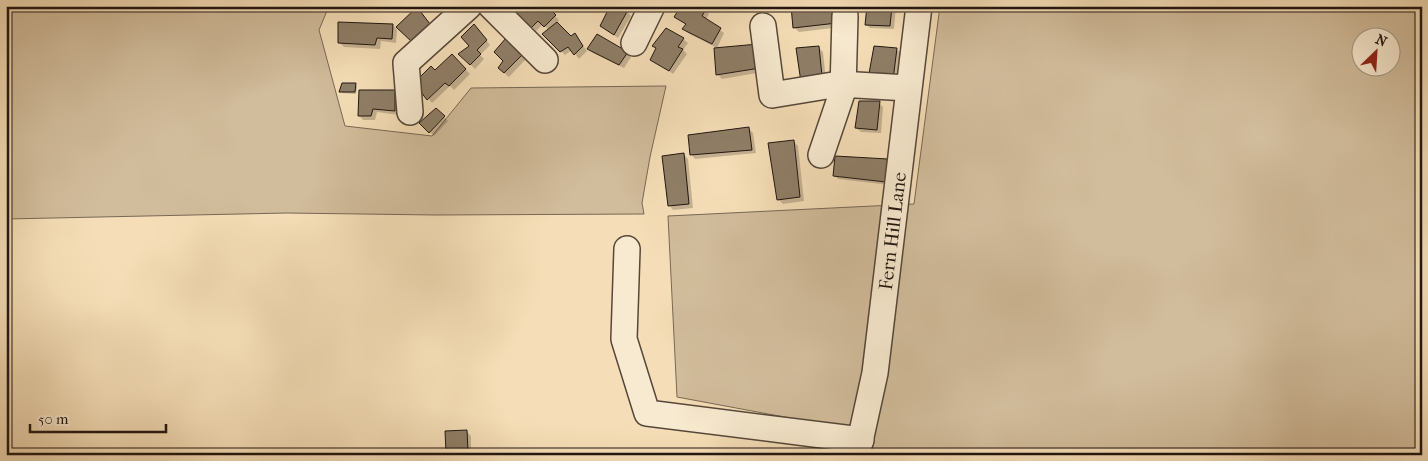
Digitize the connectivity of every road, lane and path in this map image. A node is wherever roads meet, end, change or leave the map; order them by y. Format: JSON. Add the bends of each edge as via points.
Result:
{"nodes":[{"id":1,"x":469,"y":6,"type":"edge"},
{"id":2,"x":491,"y":6,"type":"edge"},
{"id":3,"x":652,"y":6,"type":"edge"},
{"id":4,"x":918,"y":6,"type":"edge"},
{"id":5,"x":845,"y":16,"type":"dead end"},
{"id":6,"x":763,"y":26,"type":"dead end"},
{"id":7,"x":634,"y":43,"type":"dead end"},
{"id":8,"x":545,"y":60,"type":"dead end"},
{"id":9,"x":843,"y":84,"type":"junction"},
{"id":10,"x":908,"y":88,"type":"junction"},
{"id":11,"x":410,"y":112,"type":"dead end"},
{"id":12,"x":821,"y":155,"type":"dead end"},
{"id":13,"x":627,"y":249,"type":"dead end"},
{"id":14,"x":859,"y":448,"type":"edge"}],
"edges":[{"from":1,"to":11,"type":"street","via":[[406,63]]},
{"from":2,"to":8,"type":"street"},
{"from":3,"to":7,"type":"street"},
{"from":4,"to":10,"type":"street","name":"Fern Hill Lane"},
{"from":5,"to":9,"type":"street"},
{"from":6,"to":9,"type":"street","via":[[772,96]]},
{"from":9,"to":10,"type":"street"},
{"from":9,"to":12,"type":"street"},
{"from":10,"to":14,"type":"street","name":"Fern Hill Lane","via":[[875,373]]},
{"from":13,"to":14,"type":"street","via":[[624,339],[647,413]]}]}
